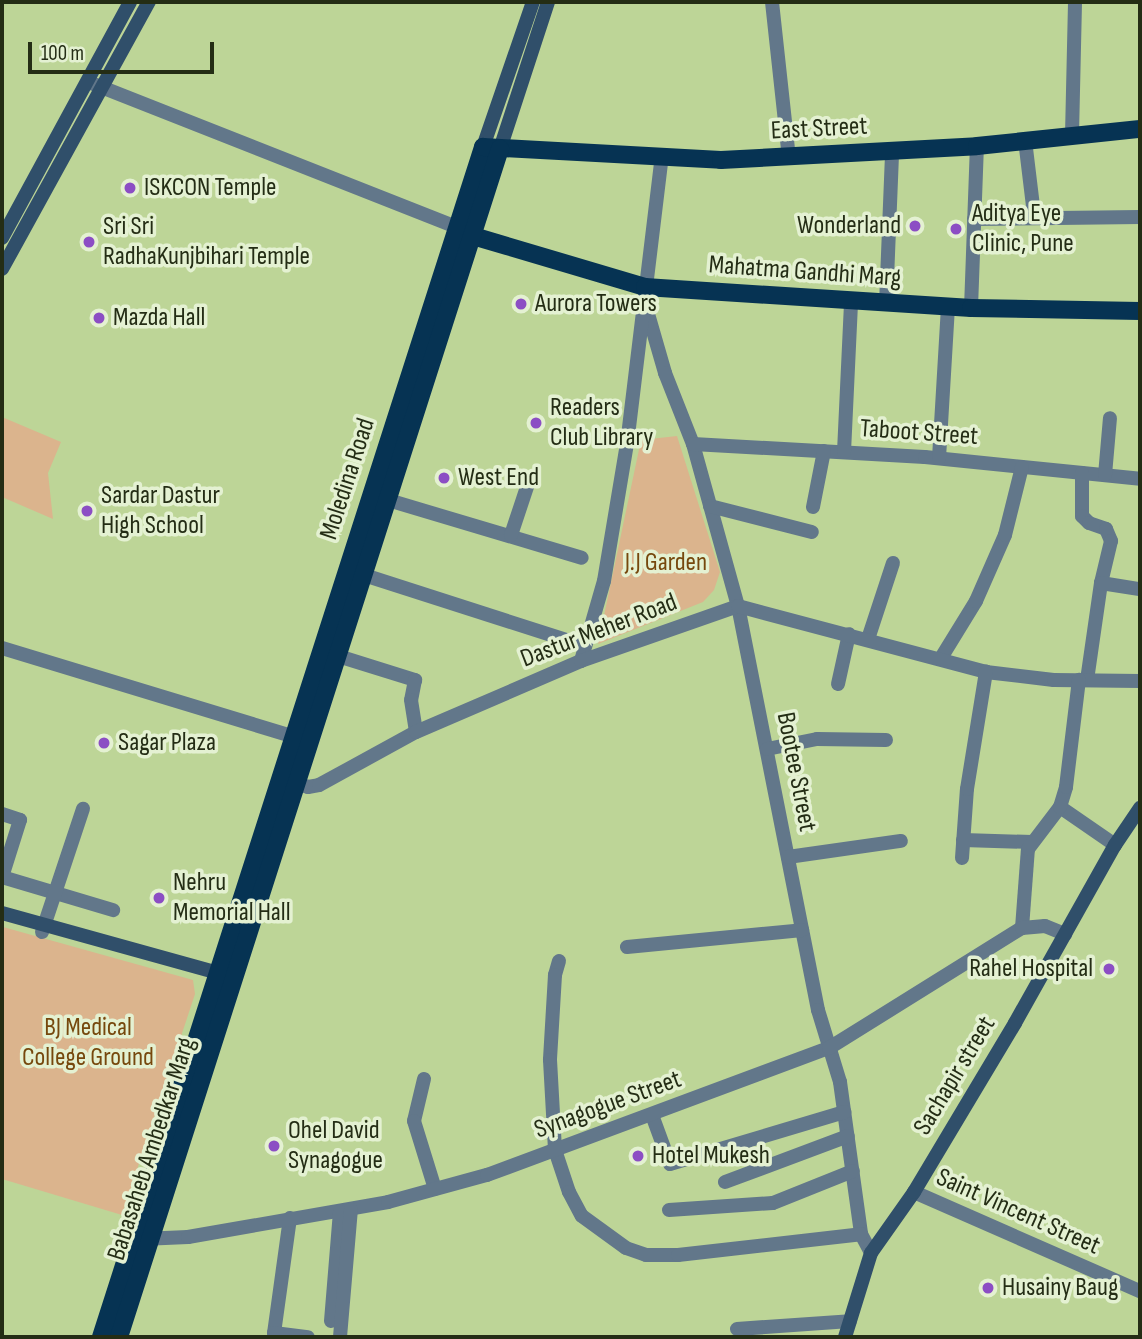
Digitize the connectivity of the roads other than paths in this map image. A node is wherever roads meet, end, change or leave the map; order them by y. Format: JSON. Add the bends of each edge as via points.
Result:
{"nodes":[{"id":1,"x":130,"y":2,"type":"edge"},
{"id":2,"x":149,"y":2,"type":"edge"},
{"id":3,"x":533,"y":2,"type":"edge"},
{"id":4,"x":548,"y":2,"type":"edge"},
{"id":5,"x":772,"y":2,"type":"edge"},
{"id":6,"x":1075,"y":2,"type":"edge"},
{"id":7,"x":86,"y":82,"type":"junction"},
{"id":8,"x":102,"y":88,"type":"junction"},
{"id":9,"x":1140,"y":129,"type":"edge"},
{"id":10,"x":1072,"y":135,"type":"junction"},
{"id":11,"x":1026,"y":140,"type":"junction"},
{"id":12,"x":976,"y":146,"type":"junction"},
{"id":13,"x":491,"y":148,"type":"junction"},
{"id":14,"x":892,"y":152,"type":"junction"},
{"id":15,"x":662,"y":156,"type":"junction"},
{"id":16,"x":789,"y":158,"type":"junction"},
{"id":17,"x":1033,"y":206,"type":"dead end"},
{"id":18,"x":1140,"y":216,"type":"edge"},
{"id":19,"x":974,"y":219,"type":"junction"},
{"id":20,"x":456,"y":227,"type":"junction"},
{"id":21,"x":473,"y":236,"type":"junction"},
{"id":22,"x":2,"y":239,"type":"edge"},
{"id":23,"x":2,"y":269,"type":"edge"},
{"id":24,"x":645,"y":287,"type":"junction"},
{"id":25,"x":851,"y":302,"type":"junction"},
{"id":26,"x":886,"y":304,"type":"junction"},
{"id":27,"x":646,"y":307,"type":"junction"},
{"id":28,"x":948,"y":307,"type":"junction"},
{"id":29,"x":971,"y":309,"type":"junction"},
{"id":30,"x":1140,"y":312,"type":"edge"},
{"id":31,"x":1110,"y":418,"type":"dead end"},
{"id":32,"x":693,"y":444,"type":"junction"},
{"id":33,"x":824,"y":451,"type":"junction"},
{"id":34,"x":844,"y":452,"type":"junction"},
{"id":35,"x":939,"y":458,"type":"junction"},
{"id":36,"x":1022,"y":467,"type":"junction"},
{"id":37,"x":1082,"y":473,"type":"junction"},
{"id":38,"x":1105,"y":475,"type":"junction"},
{"id":39,"x":1140,"y":479,"type":"edge"},
{"id":40,"x":528,"y":484,"type":"dead end"},
{"id":41,"x":388,"y":500,"type":"junction"},
{"id":42,"x":710,"y":506,"type":"junction"},
{"id":43,"x":813,"y":507,"type":"dead end"},
{"id":44,"x":812,"y":531,"type":"dead end"},
{"id":45,"x":511,"y":535,"type":"junction"},
{"id":46,"x":582,"y":558,"type":"dead end"},
{"id":47,"x":893,"y":563,"type":"dead end"},
{"id":48,"x":364,"y":575,"type":"junction"},
{"id":49,"x":1101,"y":583,"type":"junction"},
{"id":50,"x":1140,"y":589,"type":"edge"},
{"id":51,"x":738,"y":606,"type":"junction"},
{"id":52,"x":849,"y":634,"type":"junction"},
{"id":53,"x":867,"y":639,"type":"junction"},
{"id":54,"x":585,"y":646,"type":"junction"},
{"id":55,"x":2,"y":648,"type":"edge"},
{"id":56,"x":338,"y":656,"type":"junction"},
{"id":57,"x":941,"y":659,"type":"junction"},
{"id":58,"x":581,"y":661,"type":"junction"},
{"id":59,"x":986,"y":672,"type":"junction"},
{"id":60,"x":1083,"y":680,"type":"junction"},
{"id":61,"x":1140,"y":681,"type":"edge"},
{"id":62,"x":838,"y":684,"type":"dead end"},
{"id":63,"x":415,"y":732,"type":"junction"},
{"id":64,"x":303,"y":739,"type":"junction"},
{"id":65,"x":886,"y":740,"type":"dead end"},
{"id":66,"x":767,"y":749,"type":"junction"},
{"id":67,"x":297,"y":784,"type":"junction"},
{"id":68,"x":1060,"y":807,"type":"junction"},
{"id":69,"x":1140,"y":807,"type":"edge"},
{"id":70,"x":83,"y":809,"type":"dead end"},
{"id":71,"x":2,"y":814,"type":"edge"},
{"id":72,"x":963,"y":840,"type":"junction"},
{"id":73,"x":901,"y":841,"type":"dead end"},
{"id":74,"x":1032,"y":842,"type":"junction"},
{"id":75,"x":1115,"y":845,"type":"junction"},
{"id":76,"x":788,"y":857,"type":"junction"},
{"id":77,"x":962,"y":858,"type":"dead end"},
{"id":78,"x":2,"y":877,"type":"edge"},
{"id":79,"x":55,"y":893,"type":"junction"},
{"id":80,"x":113,"y":910,"type":"dead end"},
{"id":81,"x":2,"y":913,"type":"edge"},
{"id":82,"x":2,"y":921,"type":"edge"},
{"id":83,"x":43,"y":928,"type":"junction"},
{"id":84,"x":1021,"y":928,"type":"junction"},
{"id":85,"x":802,"y":930,"type":"junction"},
{"id":86,"x":1065,"y":934,"type":"junction"},
{"id":87,"x":627,"y":947,"type":"dead end"},
{"id":88,"x":559,"y":961,"type":"dead end"},
{"id":89,"x":226,"y":980,"type":"junction"},
{"id":90,"x":829,"y":1048,"type":"junction"},
{"id":91,"x":424,"y":1079,"type":"dead end"},
{"id":92,"x":844,"y":1112,"type":"junction"},
{"id":93,"x":652,"y":1115,"type":"junction"},
{"id":94,"x":848,"y":1136,"type":"junction"},
{"id":95,"x":555,"y":1150,"type":"junction"},
{"id":96,"x":853,"y":1171,"type":"junction"},
{"id":97,"x":725,"y":1182,"type":"dead end"},
{"id":98,"x":435,"y":1189,"type":"junction"},
{"id":99,"x":914,"y":1192,"type":"junction"},
{"id":100,"x":345,"y":1210,"type":"junction"},
{"id":101,"x":669,"y":1210,"type":"dead end"},
{"id":102,"x":290,"y":1218,"type":"junction"},
{"id":103,"x":861,"y":1234,"type":"junction"},
{"id":104,"x":142,"y":1239,"type":"junction"},
{"id":105,"x":871,"y":1253,"type":"junction"},
{"id":106,"x":1140,"y":1291,"type":"edge"},
{"id":107,"x":850,"y":1321,"type":"junction"},
{"id":108,"x":737,"y":1329,"type":"dead end"},
{"id":109,"x":101,"y":1337,"type":"edge"},
{"id":110,"x":119,"y":1337,"type":"edge"},
{"id":111,"x":307,"y":1337,"type":"edge"},
{"id":112,"x":330,"y":1337,"type":"edge"},
{"id":113,"x":340,"y":1337,"type":"edge"},
{"id":114,"x":845,"y":1337,"type":"edge"}],
"edges":[{"from":1,"to":7,"type":"street"},
{"from":2,"to":8,"type":"street"},
{"from":3,"to":13,"type":"street","name":"Moledina Road"},
{"from":4,"to":13,"type":"street"},
{"from":5,"to":16,"type":"street"},
{"from":6,"to":10,"type":"street"},
{"from":7,"to":8,"type":"street"},
{"from":7,"to":22,"type":"street"},
{"from":8,"to":20,"type":"street"},
{"from":8,"to":23,"type":"street"},
{"from":9,"to":10,"type":"main road","name":"East Street"},
{"from":10,"to":11,"type":"main road","name":"East Street"},
{"from":11,"to":12,"type":"main road","name":"East Street"},
{"from":11,"to":17,"type":"street"},
{"from":12,"to":14,"type":"main road","name":"East Street"},
{"from":12,"to":19,"type":"street"},
{"from":13,"to":15,"type":"main road","name":"East Street"},
{"from":13,"to":20,"type":"main road","name":"Moledina Road"},
{"from":13,"to":21,"type":"main road","name":"Moledina Road"},
{"from":14,"to":16,"type":"main road","name":"East Street"},
{"from":14,"to":26,"type":"street"},
{"from":15,"to":16,"type":"main road","name":"East Street"},
{"from":15,"to":24,"type":"street"},
{"from":18,"to":19,"type":"street"},
{"from":19,"to":29,"type":"street"},
{"from":20,"to":64,"type":"main road","name":"Moledina Road"},
{"from":21,"to":24,"type":"main road","name":"Mahatma Gandhi Marg"},
{"from":21,"to":41,"type":"main road","name":"Moledina Road"},
{"from":24,"to":25,"type":"main road","name":"Mahatma Gandhi Marg"},
{"from":24,"to":27,"type":"street"},
{"from":25,"to":26,"type":"main road","name":"Mahatma Gandhi Marg"},
{"from":25,"to":34,"type":"street"},
{"from":26,"to":28,"type":"main road","name":"Mahatma Gandhi Marg"},
{"from":27,"to":32,"type":"street","name":"Bootee Street"},
{"from":27,"to":54,"type":"street","via":[[604,580]]},
{"from":28,"to":29,"type":"main road","name":"Mahatma Gandhi Marg"},
{"from":28,"to":35,"type":"street"},
{"from":29,"to":30,"type":"main road","name":"Mahatma Gandhi Marg"},
{"from":31,"to":38,"type":"street"},
{"from":32,"to":33,"type":"street","name":"Taboot Street"},
{"from":32,"to":42,"type":"street","name":"Bootee Street"},
{"from":33,"to":34,"type":"street","name":"Taboot Street"},
{"from":33,"to":43,"type":"street"},
{"from":34,"to":35,"type":"street","name":"Taboot Street"},
{"from":35,"to":36,"type":"street","name":"Taboot Street"},
{"from":36,"to":37,"type":"street","name":"Taboot Street"},
{"from":36,"to":57,"type":"street","via":[[1005,535],[976,601]]},
{"from":37,"to":38,"type":"street","name":"Taboot Street"},
{"from":37,"to":49,"type":"street","via":[[1082,516],[1110,533]]},
{"from":38,"to":39,"type":"street","name":"Taboot Street"},
{"from":40,"to":45,"type":"street"},
{"from":41,"to":45,"type":"street"},
{"from":41,"to":48,"type":"main road","name":"Moledina Road"},
{"from":42,"to":44,"type":"street"},
{"from":42,"to":51,"type":"street","name":"Bootee Street"},
{"from":45,"to":46,"type":"street"},
{"from":47,"to":53,"type":"street"},
{"from":48,"to":54,"type":"street"},
{"from":48,"to":56,"type":"main road","name":"Moledina Road"},
{"from":49,"to":50,"type":"street"},
{"from":49,"to":60,"type":"street"},
{"from":51,"to":52,"type":"street"},
{"from":51,"to":58,"type":"street","name":"Dastur Meher Road"},
{"from":51,"to":66,"type":"street","name":"Bootee Street"},
{"from":52,"to":53,"type":"street"},
{"from":52,"to":62,"type":"street"},
{"from":53,"to":57,"type":"street"},
{"from":54,"to":58,"type":"street"},
{"from":55,"to":64,"type":"street"},
{"from":56,"to":63,"type":"street","via":[[415,680],[411,700]]},
{"from":56,"to":64,"type":"main road","name":"Moledina Road"},
{"from":57,"to":59,"type":"street"},
{"from":58,"to":63,"type":"street","name":"Dastur Meher Road"},
{"from":59,"to":60,"type":"street"},
{"from":59,"to":72,"type":"street"},
{"from":60,"to":61,"type":"street"},
{"from":60,"to":68,"type":"street"},
{"from":63,"to":67,"type":"street","name":"Dastur Meher Road","via":[[319,785]]},
{"from":64,"to":67,"type":"main road","name":"Moledina Road"},
{"from":64,"to":89,"type":"main road","name":"Moledina Road"},
{"from":65,"to":66,"type":"street","via":[[817,739]]},
{"from":66,"to":76,"type":"street","name":"Bootee Street"},
{"from":67,"to":89,"type":"main road","name":"Moledina Road"},
{"from":68,"to":74,"type":"street"},
{"from":68,"to":75,"type":"street"},
{"from":69,"to":75,"type":"street","name":"Sachapir street"},
{"from":70,"to":79,"type":"street"},
{"from":71,"to":78,"type":"street","via":[[20,820]]},
{"from":72,"to":74,"type":"street"},
{"from":72,"to":77,"type":"street"},
{"from":73,"to":76,"type":"street"},
{"from":74,"to":84,"type":"street"},
{"from":75,"to":86,"type":"street","name":"Sachapir street"},
{"from":76,"to":85,"type":"street","name":"Bootee Street"},
{"from":78,"to":79,"type":"street"},
{"from":79,"to":80,"type":"street"},
{"from":79,"to":83,"type":"street"},
{"from":81,"to":83,"type":"street"},
{"from":82,"to":83,"type":"street"},
{"from":83,"to":89,"type":"street"},
{"from":84,"to":86,"type":"street","via":[[1045,926]]},
{"from":84,"to":90,"type":"street","name":"Synagogue Street"},
{"from":85,"to":87,"type":"street"},
{"from":85,"to":90,"type":"street","name":"Bootee Street"},
{"from":86,"to":99,"type":"street","name":"Sachapir street"},
{"from":88,"to":95,"type":"street","via":[[550,1060]]},
{"from":89,"to":104,"type":"main road","name":"Babasaheb Ambedkar Marg"},
{"from":90,"to":92,"type":"street","name":"Bootee Street"},
{"from":90,"to":93,"type":"street","name":"Synagogue Street"},
{"from":91,"to":98,"type":"street","via":[[415,1108],[415,1133]]},
{"from":92,"to":93,"type":"street","via":[[670,1164]]},
{"from":92,"to":94,"type":"street","name":"Bootee Street"},
{"from":93,"to":95,"type":"street","name":"Synagogue Street"},
{"from":94,"to":96,"type":"street","name":"Bootee Street"},
{"from":94,"to":97,"type":"street"},
{"from":95,"to":98,"type":"street","name":"Synagogue Street"},
{"from":95,"to":103,"type":"street","via":[[582,1216],[626,1248],[646,1255]]},
{"from":96,"to":101,"type":"street","via":[[773,1203]]},
{"from":96,"to":103,"type":"street","name":"Bootee Street"},
{"from":98,"to":100,"type":"street","name":"Synagogue Street"},
{"from":99,"to":105,"type":"street","name":"Sachapir street"},
{"from":99,"to":106,"type":"street","name":"Saint Vincent Street"},
{"from":100,"to":102,"type":"street","name":"Synagogue Street"},
{"from":100,"to":112,"type":"street"},
{"from":100,"to":113,"type":"street"},
{"from":102,"to":104,"type":"street","name":"Synagogue Street"},
{"from":102,"to":111,"type":"street","via":[[274,1333]]},
{"from":103,"to":105,"type":"street","name":"Bootee Street"},
{"from":104,"to":109,"type":"main road","name":"Babasaheb Ambedkar Marg"},
{"from":104,"to":110,"type":"main road","name":"Babasaheb Ambedkar Marg"},
{"from":105,"to":107,"type":"street","name":"Sachapir street"},
{"from":107,"to":108,"type":"street"},
{"from":107,"to":114,"type":"street","name":"Sachapir street"}]}
